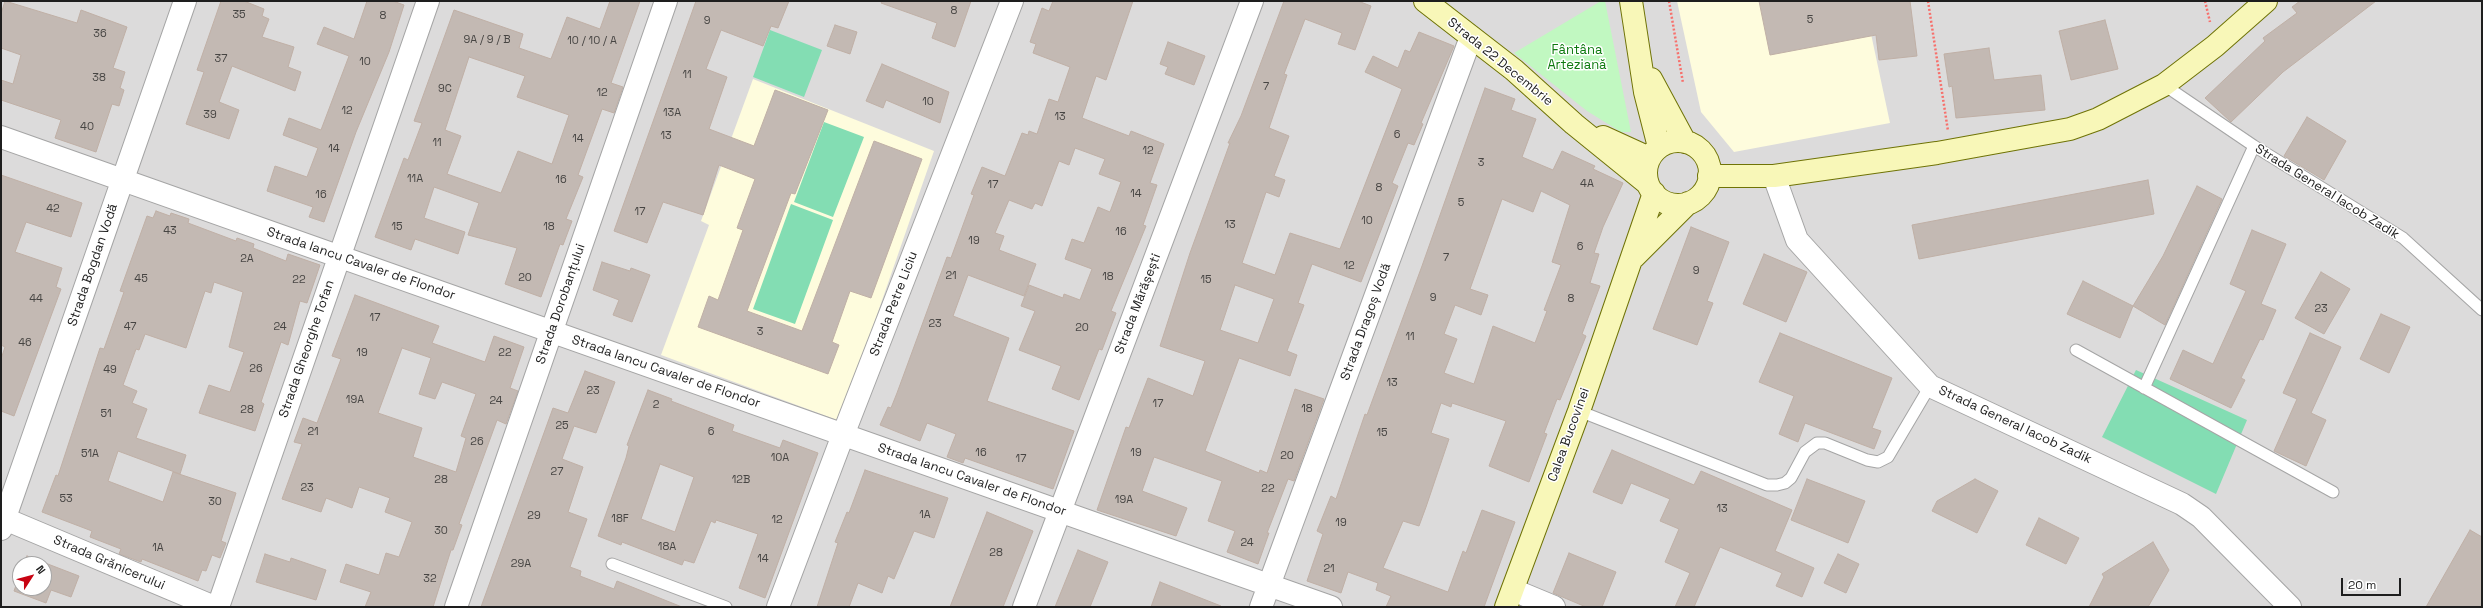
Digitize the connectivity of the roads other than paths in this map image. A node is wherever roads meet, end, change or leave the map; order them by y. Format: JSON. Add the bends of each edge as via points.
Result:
{"nodes":[{"id":1,"x":185,"y":1,"type":"edge"},
{"id":2,"x":428,"y":1,"type":"edge"},
{"id":3,"x":666,"y":1,"type":"edge"},
{"id":4,"x":1012,"y":1,"type":"edge"},
{"id":5,"x":1252,"y":1,"type":"edge"},
{"id":6,"x":1425,"y":1,"type":"edge"},
{"id":7,"x":1631,"y":1,"type":"edge"},
{"id":8,"x":2266,"y":1,"type":"edge"},
{"id":9,"x":1471,"y":37,"type":"junction"},
{"id":10,"x":1642,"y":62,"type":"junction"},
{"id":11,"x":2164,"y":85,"type":"junction"},
{"id":12,"x":1574,"y":124,"type":"junction"},
{"id":13,"x":1,"y":137,"type":"edge"},
{"id":14,"x":1685,"y":142,"type":"junction"},
{"id":15,"x":2254,"y":146,"type":"junction"},
{"id":16,"x":1654,"y":153,"type":"junction"},
{"id":17,"x":1709,"y":176,"type":"junction"},
{"id":18,"x":1774,"y":176,"type":"junction"},
{"id":19,"x":123,"y":180,"type":"junction"},
{"id":20,"x":1651,"y":189,"type":"junction"},
{"id":21,"x":1691,"y":201,"type":"junction"},
{"id":22,"x":339,"y":257,"type":"junction"},
{"id":23,"x":1629,"y":262,"type":"junction"},
{"id":24,"x":2482,"y":310,"type":"edge"},
{"id":25,"x":552,"y":332,"type":"junction"},
{"id":26,"x":2076,"y":350,"type":"dead end"},
{"id":27,"x":1930,"y":386,"type":"junction"},
{"id":28,"x":2144,"y":388,"type":"junction"},
{"id":29,"x":1579,"y":411,"type":"junction"},
{"id":30,"x":843,"y":435,"type":"junction"},
{"id":31,"x":2333,"y":492,"type":"dead end"},
{"id":32,"x":1060,"y":511,"type":"junction"},
{"id":33,"x":3,"y":524,"type":"edge"},
{"id":34,"x":612,"y":564,"type":"dead end"},
{"id":35,"x":1269,"y":585,"type":"junction"},
{"id":36,"x":1509,"y":598,"type":"edge"},
{"id":37,"x":214,"y":607,"type":"edge"},
{"id":38,"x":218,"y":607,"type":"edge"},
{"id":39,"x":456,"y":607,"type":"edge"},
{"id":40,"x":726,"y":607,"type":"edge"},
{"id":41,"x":778,"y":607,"type":"edge"},
{"id":42,"x":1024,"y":607,"type":"edge"},
{"id":43,"x":1261,"y":607,"type":"edge"},
{"id":44,"x":1331,"y":607,"type":"edge"},
{"id":45,"x":1554,"y":607,"type":"edge"},
{"id":46,"x":2290,"y":607,"type":"edge"}],
"edges":[{"from":1,"to":19,"type":"street","name":"Strada Bogdan Vodă"},
{"from":2,"to":22,"type":"street","name":"Strada Gheorghe Tofan"},
{"from":3,"to":25,"type":"street","name":"Strada Dorobanțului"},
{"from":4,"to":30,"type":"street","name":"Strada Petre Liciu"},
{"from":5,"to":32,"type":"street","name":"Strada Mărășești"},
{"from":6,"to":9,"type":"street","name":"Strada 22 Decembrie"},
{"from":7,"to":10,"type":"street"},
{"from":8,"to":11,"type":"street","via":[[2215,46]]},
{"from":9,"to":12,"type":"street","name":"Strada 22 Decembrie","via":[[1514,70]]},
{"from":9,"to":35,"type":"street","name":"Strada Dragoș Vodă"},
{"from":10,"to":14,"type":"street"},
{"from":10,"to":16,"type":"street"},
{"from":11,"to":15,"type":"lane","name":"Strada General Iacob Zadik"},
{"from":11,"to":18,"type":"street","via":[[2098,119],[2070,129]]},
{"from":12,"to":16,"type":"street","name":"Strada 22 Decembrie"},
{"from":12,"to":20,"type":"street","name":"Strada 22 Decembrie"},
{"from":13,"to":19,"type":"street","name":"Strada Iancu Cavaler de Flondor"},
{"from":14,"to":16,"type":"street","via":[[1676,141]]},
{"from":14,"to":17,"type":"street","via":[[1694,145],[1706,158]]},
{"from":15,"to":24,"type":"lane","name":"Strada General Iacob Zadik","via":[[2403,238]]},
{"from":15,"to":28,"type":"lane"},
{"from":16,"to":20,"type":"street","via":[[1646,172]]},
{"from":17,"to":18,"type":"street"},
{"from":17,"to":21,"type":"street","via":[[1707,186]]},
{"from":18,"to":21,"type":"street"},
{"from":18,"to":27,"type":"street","name":"Strada General Iacob Zadik","via":[[1797,240]]},
{"from":19,"to":22,"type":"street","name":"Strada Iancu Cavaler de Flondor"},
{"from":19,"to":33,"type":"street","name":"Strada Bogdan Vodă"},
{"from":20,"to":21,"type":"street","via":[[1669,203]]},
{"from":20,"to":23,"type":"street","name":"Calea Bucovinei"},
{"from":21,"to":23,"type":"street","name":"Calea Bucovinei"},
{"from":22,"to":25,"type":"street","name":"Strada Iancu Cavaler de Flondor"},
{"from":22,"to":38,"type":"street","name":"Strada Gheorghe Tofan"},
{"from":23,"to":29,"type":"street","name":"Calea Bucovinei"},
{"from":25,"to":30,"type":"street","name":"Strada Iancu Cavaler de Flondor"},
{"from":25,"to":39,"type":"street","name":"Strada Dorobanțului"},
{"from":26,"to":28,"type":"lane"},
{"from":27,"to":29,"type":"lane","via":[[1888,458],[1878,462],[1867,460],[1825,443],[1817,443],[1805,452],[1791,478],[1785,484],[1777,485],[1767,485]]},
{"from":27,"to":46,"type":"street","name":"Strada General Iacob Zadik","via":[[2182,504],[2201,517]]},
{"from":28,"to":31,"type":"lane"},
{"from":29,"to":36,"type":"street","name":"Calea Bucovinei"},
{"from":30,"to":32,"type":"street","name":"Strada Iancu Cavaler de Flondor"},
{"from":30,"to":41,"type":"street","name":"Strada Petre Liciu"},
{"from":32,"to":35,"type":"street","name":"Strada Iancu Cavaler de Flondor"},
{"from":32,"to":42,"type":"street","name":"Strada Mărășești"},
{"from":33,"to":37,"type":"street","name":"Strada Grănicerului"},
{"from":34,"to":40,"type":"lane"},
{"from":35,"to":43,"type":"street","name":"Strada Dragoș Vodă"},
{"from":35,"to":44,"type":"street","name":"Strada Iancu Cavaler de Flondor"},
{"from":36,"to":45,"type":"street"}]}
